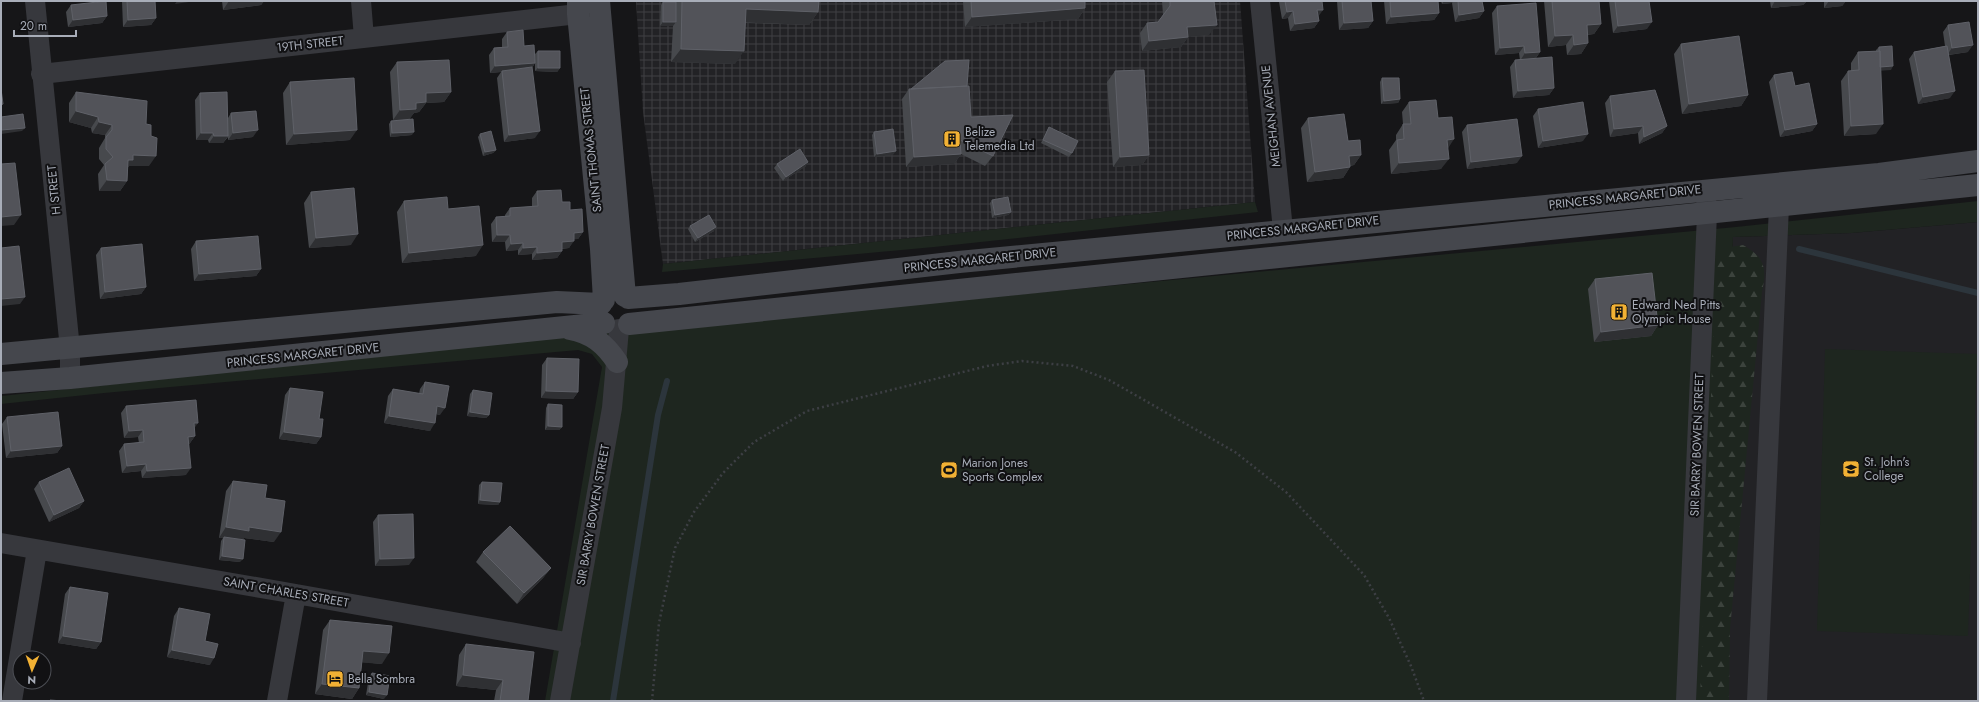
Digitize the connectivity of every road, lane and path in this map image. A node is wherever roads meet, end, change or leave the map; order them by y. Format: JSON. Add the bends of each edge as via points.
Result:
{"nodes":[{"id":1,"x":35,"y":1,"type":"edge"},
{"id":2,"x":361,"y":1,"type":"edge"},
{"id":3,"x":599,"y":1,"type":"edge"},
{"id":4,"x":1260,"y":1,"type":"edge"},
{"id":5,"x":578,"y":7,"type":"edge"},
{"id":6,"x":364,"y":38,"type":"junction"},
{"id":7,"x":42,"y":74,"type":"junction"},
{"id":8,"x":1978,"y":161,"type":"edge"},
{"id":9,"x":1776,"y":183,"type":"junction"},
{"id":10,"x":1978,"y":185,"type":"edge"},
{"id":11,"x":1706,"y":189,"type":"junction"},
{"id":12,"x":1779,"y":206,"type":"junction"},
{"id":13,"x":1707,"y":214,"type":"junction"},
{"id":14,"x":1283,"y":230,"type":"junction"},
{"id":15,"x":616,"y":310,"type":"junction"},
{"id":16,"x":567,"y":328,"type":"junction"},
{"id":17,"x":70,"y":348,"type":"junction"},
{"id":18,"x":1,"y":354,"type":"edge"},
{"id":19,"x":617,"y":362,"type":"junction"},
{"id":20,"x":70,"y":378,"type":"junction"},
{"id":21,"x":1,"y":383,"type":"edge"},
{"id":22,"x":1,"y":543,"type":"edge"},
{"id":23,"x":37,"y":550,"type":"junction"},
{"id":24,"x":296,"y":594,"type":"junction"},
{"id":25,"x":570,"y":644,"type":"junction"},
{"id":26,"x":12,"y":701,"type":"edge"},
{"id":27,"x":277,"y":701,"type":"edge"},
{"id":28,"x":560,"y":701,"type":"edge"},
{"id":29,"x":652,"y":701,"type":"edge"},
{"id":30,"x":1424,"y":701,"type":"edge"},
{"id":31,"x":1686,"y":701,"type":"edge"},
{"id":32,"x":1757,"y":701,"type":"edge"}],
"edges":[{"from":1,"to":7,"type":"street","name":"H STREET"},
{"from":2,"to":6,"type":"street"},
{"from":3,"to":15,"type":"main road","name":"SAINT THOMAS STREET"},
{"from":4,"to":14,"type":"street","name":"MEIGHAN AVENUE"},
{"from":5,"to":6,"type":"street","name":"19TH STREET"},
{"from":5,"to":15,"type":"main road","name":"SAINT THOMAS STREET","via":[[601,250]]},
{"from":6,"to":7,"type":"street","name":"19TH STREET"},
{"from":7,"to":17,"type":"street","name":"H STREET"},
{"from":8,"to":9,"type":"main road","name":"PRINCESS MARGARET DRIVE","via":[[1879,174]]},
{"from":9,"to":11,"type":"main road","name":"PRINCESS MARGARET DRIVE"},
{"from":9,"to":12,"type":"street"},
{"from":10,"to":12,"type":"main road","name":"PRINCESS MARGARET DRIVE"},
{"from":11,"to":13,"type":"street","name":"SIR BARRY BOWEN STREET"},
{"from":11,"to":14,"type":"main road","name":"PRINCESS MARGARET DRIVE"},
{"from":12,"to":13,"type":"main road","name":"PRINCESS MARGARET DRIVE"},
{"from":12,"to":32,"type":"street"},
{"from":13,"to":15,"type":"main road","name":"PRINCESS MARGARET DRIVE"},
{"from":13,"to":31,"type":"street","name":"SIR BARRY BOWEN STREET"},
{"from":14,"to":15,"type":"main road","name":"PRINCESS MARGARET DRIVE","via":[[959,262],[679,294]]},
{"from":15,"to":16,"type":"main road","name":"PRINCESS MARGARET DRIVE"},
{"from":15,"to":17,"type":"main road","name":"PRINCESS MARGARET DRIVE","via":[[557,302]]},
{"from":15,"to":19,"type":"street","name":"SIR BARRY BOWEN STREET"},
{"from":16,"to":19,"type":"main road","via":[[582,331],[596,338]]},
{"from":16,"to":20,"type":"main road","name":"PRINCESS MARGARET DRIVE"},
{"from":17,"to":18,"type":"main road","name":"PRINCESS MARGARET DRIVE"},
{"from":17,"to":20,"type":"street","name":"H STREET"},
{"from":19,"to":25,"type":"street","name":"SIR BARRY BOWEN STREET","via":[[612,408]]},
{"from":20,"to":21,"type":"main road","name":"PRINCESS MARGARET DRIVE"},
{"from":22,"to":23,"type":"street","name":"SAINT CHARLES STREET"},
{"from":23,"to":24,"type":"street","name":"SAINT CHARLES STREET"},
{"from":23,"to":26,"type":"street"},
{"from":24,"to":25,"type":"street","name":"SAINT CHARLES STREET"},
{"from":24,"to":27,"type":"street"},
{"from":25,"to":28,"type":"street","name":"SIR BARRY BOWEN STREET"},
{"from":29,"to":30,"type":"path","via":[[659,623],[675,548],[694,512],[723,473],[754,442],[807,411],[987,366],[1022,361],[1073,366],[1108,380],[1235,452],[1286,492],[1364,575],[1390,618]]}]}
